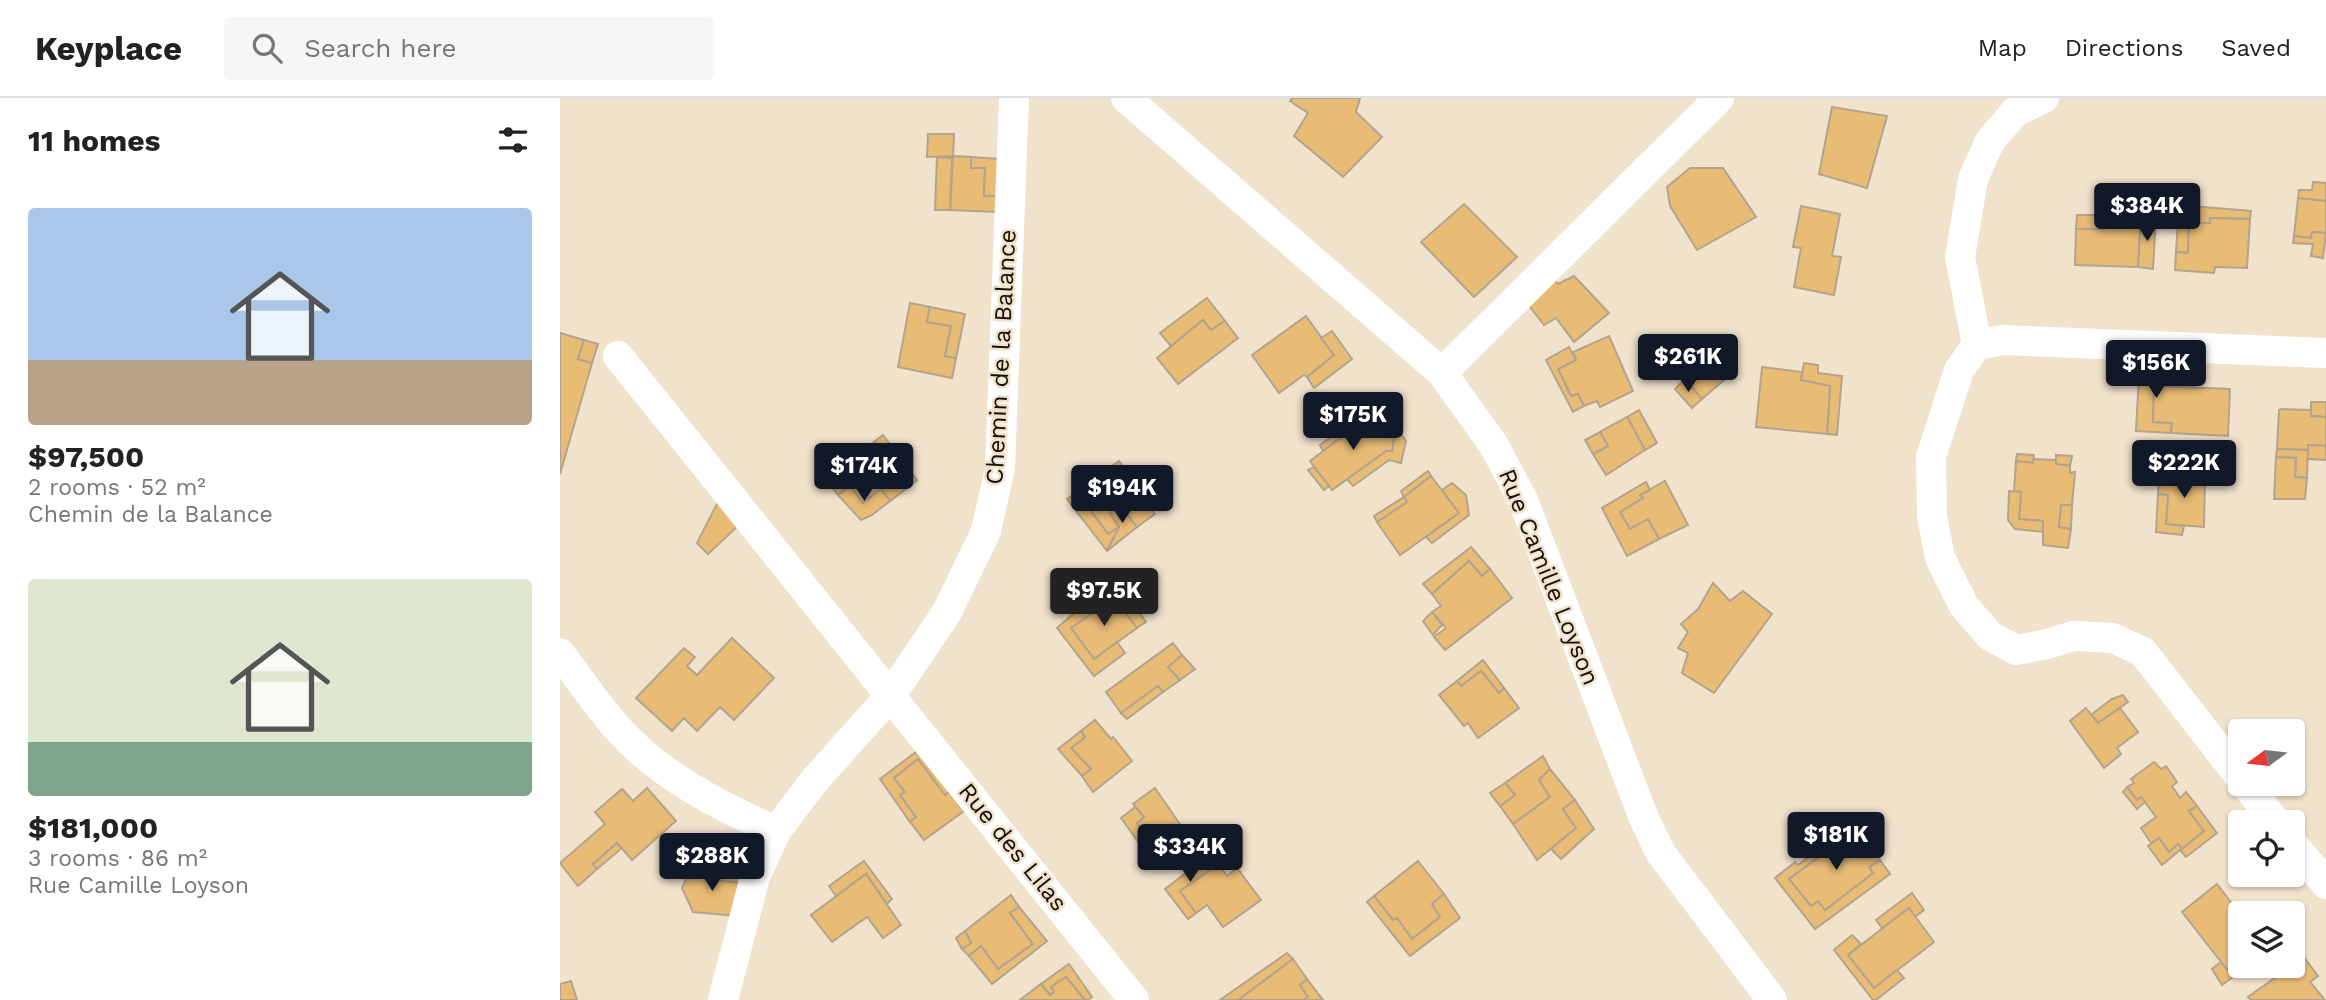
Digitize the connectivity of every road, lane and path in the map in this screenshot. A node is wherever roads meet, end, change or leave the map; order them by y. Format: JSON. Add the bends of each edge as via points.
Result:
{"nodes":[{"id":1,"x":1014,"y":98,"type":"edge"},
{"id":2,"x":1126,"y":98,"type":"edge"},
{"id":3,"x":1719,"y":98,"type":"edge"},
{"id":4,"x":2044,"y":98,"type":"edge"},
{"id":5,"x":1977,"y":345,"type":"junction"},
{"id":6,"x":2326,"y":353,"type":"edge"},
{"id":7,"x":618,"y":356,"type":"dead end"},
{"id":8,"x":1442,"y":373,"type":"junction"},
{"id":9,"x":560,"y":653,"type":"edge"},
{"id":10,"x":891,"y":695,"type":"junction"},
{"id":11,"x":2228,"y":762,"type":"edge"},
{"id":12,"x":2255,"y":796,"type":"edge"},
{"id":13,"x":2266,"y":810,"type":"edge"},
{"id":14,"x":776,"y":831,"type":"junction"},
{"id":15,"x":2305,"y":859,"type":"edge"},
{"id":16,"x":2326,"y":884,"type":"edge"},
{"id":17,"x":723,"y":1000,"type":"edge"},
{"id":18,"x":1134,"y":1000,"type":"edge"},
{"id":19,"x":1772,"y":1000,"type":"edge"}],
"edges":[{"from":1,"to":10,"type":"street","name":"Chemin de la Balance","via":[[1000,468],[986,531],[947,612]]},
{"from":2,"to":8,"type":"street","name":"Rue Camille Loyson"},
{"from":3,"to":8,"type":"street"},
{"from":4,"to":5,"type":"street","via":[[2015,112],[1990,141],[1973,179],[1960,257]]},
{"from":5,"to":6,"type":"street","via":[[2003,340]]},
{"from":5,"to":11,"type":"street","via":[[1959,370],[1931,457],[1932,516],[1940,558],[1964,606],[1990,636],[2016,650],[2074,636],[2113,638],[2143,652]]},
{"from":7,"to":10,"type":"street","name":"Rue des Lilas"},
{"from":8,"to":19,"type":"street","name":"Rue Camille Loyson","via":[[1493,444],[1523,500],[1660,852]]},
{"from":9,"to":14,"type":"street","via":[[620,731],[649,758],[735,813]]},
{"from":10,"to":14,"type":"street","name":"Chemin de la Balance"},
{"from":10,"to":18,"type":"street","name":"Rue des Lilas"},
{"from":12,"to":13,"type":"street"},
{"from":14,"to":17,"type":"street","name":"Chemin de la Balance","via":[[755,877]]},
{"from":15,"to":16,"type":"street"}]}
